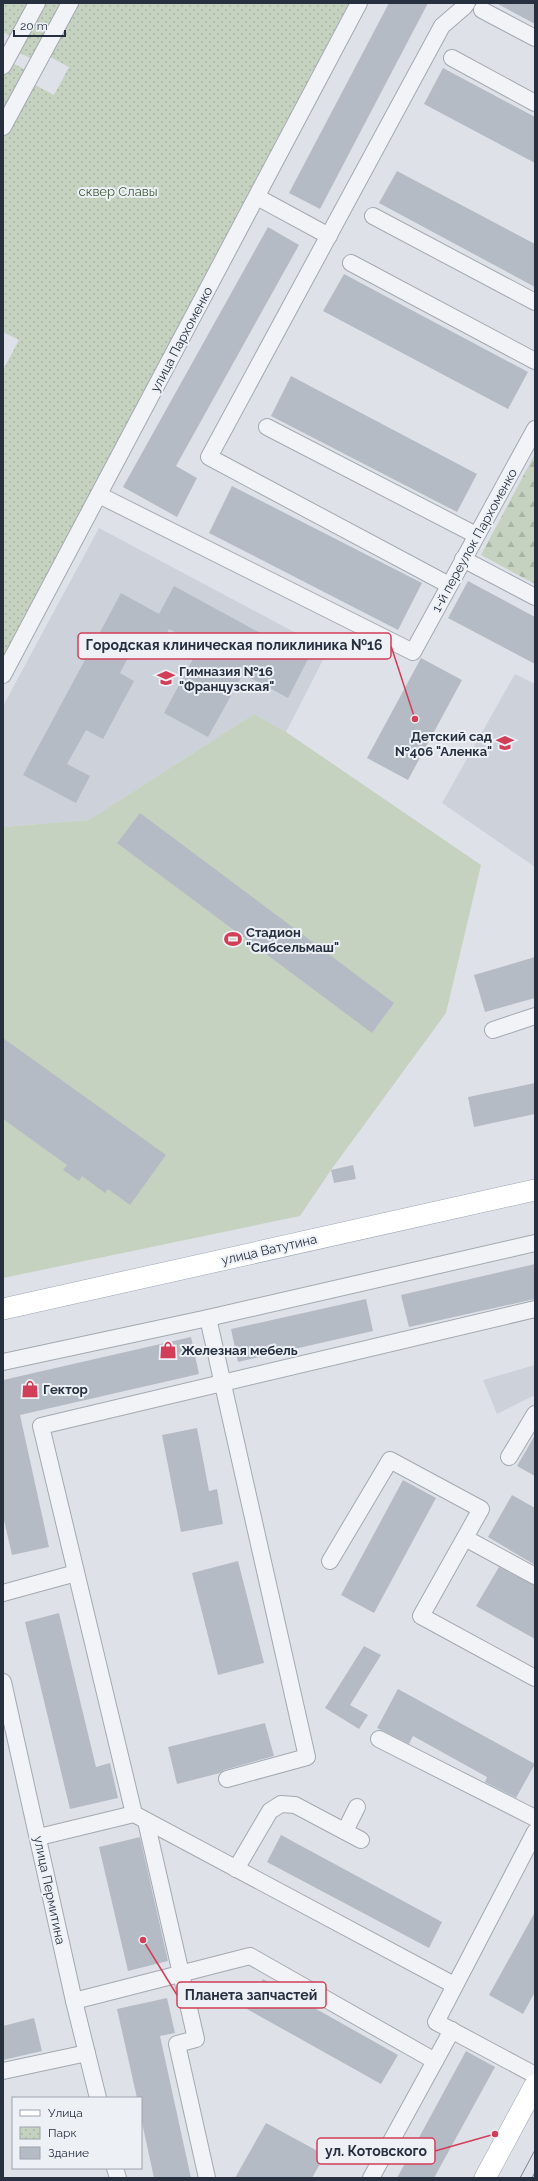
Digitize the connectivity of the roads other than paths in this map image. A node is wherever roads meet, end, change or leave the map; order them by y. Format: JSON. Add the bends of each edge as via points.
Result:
{"nodes":[{"id":1,"x":36,"y":3,"type":"edge"},
{"id":2,"x":70,"y":3,"type":"edge"},
{"id":3,"x":359,"y":3,"type":"edge"},
{"id":4,"x":467,"y":3,"type":"edge"},
{"id":5,"x":482,"y":10,"type":"dead end"},
{"id":6,"x":535,"y":38,"type":"edge"},
{"id":7,"x":452,"y":58,"type":"dead end"},
{"id":8,"x":3,"y":66,"type":"edge"},
{"id":9,"x":535,"y":103,"type":"edge"},
{"id":10,"x":3,"y":127,"type":"edge"},
{"id":11,"x":257,"y":197,"type":"junction"},
{"id":12,"x":374,"y":216,"type":"dead end"},
{"id":13,"x":329,"y":236,"type":"junction"},
{"id":14,"x":351,"y":264,"type":"dead end"},
{"id":15,"x":535,"y":302,"type":"edge"},
{"id":16,"x":535,"y":361,"type":"edge"},
{"id":17,"x":267,"y":427,"type":"dead end"},
{"id":18,"x":535,"y":429,"type":"edge"},
{"id":19,"x":99,"y":495,"type":"junction"},
{"id":20,"x":476,"y":535,"type":"junction"},
{"id":21,"x":463,"y":559,"type":"junction"},
{"id":22,"x":449,"y":585,"type":"junction"},
{"id":23,"x":535,"y":597,"type":"edge"},
{"id":24,"x":3,"y":675,"type":"edge"},
{"id":25,"x":535,"y":1016,"type":"edge"},
{"id":26,"x":493,"y":1030,"type":"dead end"},
{"id":27,"x":535,"y":1190,"type":"edge"},
{"id":28,"x":535,"y":1243,"type":"edge"},
{"id":29,"x":3,"y":1309,"type":"edge"},
{"id":30,"x":535,"y":1309,"type":"edge"},
{"id":31,"x":208,"y":1318,"type":"junction"},
{"id":32,"x":3,"y":1362,"type":"edge"},
{"id":33,"x":222,"y":1383,"type":"junction"},
{"id":34,"x":535,"y":1414,"type":"edge"},
{"id":35,"x":509,"y":1457,"type":"dead end"},
{"id":36,"x":465,"y":1538,"type":"junction"},
{"id":37,"x":330,"y":1561,"type":"dead end"},
{"id":38,"x":76,"y":1573,"type":"junction"},
{"id":39,"x":535,"y":1576,"type":"edge"},
{"id":40,"x":3,"y":1593,"type":"edge"},
{"id":41,"x":535,"y":1678,"type":"edge"},
{"id":42,"x":3,"y":1685,"type":"edge"},
{"id":43,"x":380,"y":1739,"type":"dead end"},
{"id":44,"x":227,"y":1779,"type":"dead end"},
{"id":45,"x":358,"y":1808,"type":"dead end"},
{"id":46,"x":140,"y":1817,"type":"junction"},
{"id":47,"x":535,"y":1818,"type":"edge"},
{"id":48,"x":345,"y":1831,"type":"junction"},
{"id":49,"x":535,"y":1832,"type":"edge"},
{"id":50,"x":39,"y":1837,"type":"junction"},
{"id":51,"x":361,"y":1840,"type":"dead end"},
{"id":52,"x":236,"y":1869,"type":"junction"},
{"id":53,"x":181,"y":1974,"type":"junction"},
{"id":54,"x":454,"y":1985,"type":"junction"},
{"id":55,"x":74,"y":2001,"type":"junction"},
{"id":56,"x":452,"y":2030,"type":"junction"},
{"id":57,"x":87,"y":2053,"type":"junction"},
{"id":58,"x":435,"y":2061,"type":"junction"},
{"id":59,"x":3,"y":2071,"type":"edge"},
{"id":60,"x":535,"y":2075,"type":"edge"},
{"id":61,"x":535,"y":2085,"type":"edge"},
{"id":62,"x":98,"y":2097,"type":"edge"},
{"id":63,"x":207,"y":2178,"type":"edge"},
{"id":64,"x":371,"y":2178,"type":"edge"},
{"id":65,"x":485,"y":2178,"type":"edge"}],
"edges":[{"from":1,"to":8,"type":"street"},
{"from":2,"to":10,"type":"street"},
{"from":3,"to":11,"type":"street","name":"улица Пархоменко"},
{"from":4,"to":13,"type":"street","via":[[442,26]]},
{"from":5,"to":6,"type":"street"},
{"from":7,"to":9,"type":"street"},
{"from":11,"to":13,"type":"street"},
{"from":11,"to":19,"type":"street","name":"улица Пархоменко"},
{"from":12,"to":15,"type":"street"},
{"from":13,"to":22,"type":"street","via":[[209,457]]},
{"from":14,"to":16,"type":"street"},
{"from":17,"to":20,"type":"street"},
{"from":18,"to":20,"type":"street","name":"1-й переулок Пархоменко"},
{"from":19,"to":22,"type":"street","name":"1-й переулок Пархоменко","via":[[413,652]]},
{"from":19,"to":24,"type":"street","name":"улица Пархоменко"},
{"from":20,"to":21,"type":"street","name":"1-й переулок Пархоменко"},
{"from":21,"to":22,"type":"street","name":"1-й переулок Пархоменко"},
{"from":21,"to":23,"type":"street"},
{"from":25,"to":26,"type":"street"},
{"from":27,"to":29,"type":"main road","name":"улица Ватутина"},
{"from":28,"to":31,"type":"street"},
{"from":30,"to":33,"type":"street"},
{"from":31,"to":32,"type":"street"},
{"from":31,"to":33,"type":"street"},
{"from":33,"to":38,"type":"street","via":[[41,1426]]},
{"from":33,"to":44,"type":"street","via":[[307,1758]]},
{"from":34,"to":35,"type":"street"},
{"from":36,"to":37,"type":"street","via":[[480,1509],[390,1460]]},
{"from":36,"to":39,"type":"street"},
{"from":36,"to":41,"type":"street","via":[[421,1616]]},
{"from":38,"to":40,"type":"street"},
{"from":38,"to":46,"type":"street"},
{"from":42,"to":50,"type":"street","name":"улица Пермитина"},
{"from":43,"to":47,"type":"street"},
{"from":45,"to":48,"type":"street"},
{"from":46,"to":50,"type":"street"},
{"from":46,"to":52,"type":"street"},
{"from":46,"to":53,"type":"street"},
{"from":48,"to":51,"type":"street"},
{"from":48,"to":52,"type":"street","via":[[295,1805],[281,1804],[270,1811]]},
{"from":49,"to":54,"type":"street"},
{"from":50,"to":55,"type":"street","name":"улица Пермитина"},
{"from":52,"to":54,"type":"street"},
{"from":53,"to":55,"type":"street"},
{"from":53,"to":58,"type":"street","via":[[250,1956]]},
{"from":53,"to":63,"type":"street","via":[[196,2039],[177,2044]]},
{"from":54,"to":56,"type":"street","via":[[436,2022]]},
{"from":55,"to":57,"type":"street","name":"улица Пермитина"},
{"from":56,"to":58,"type":"street"},
{"from":56,"to":60,"type":"street"},
{"from":57,"to":59,"type":"street"},
{"from":57,"to":62,"type":"street","name":"улица Пермитина"},
{"from":58,"to":64,"type":"street"},
{"from":61,"to":65,"type":"main road"}]}
